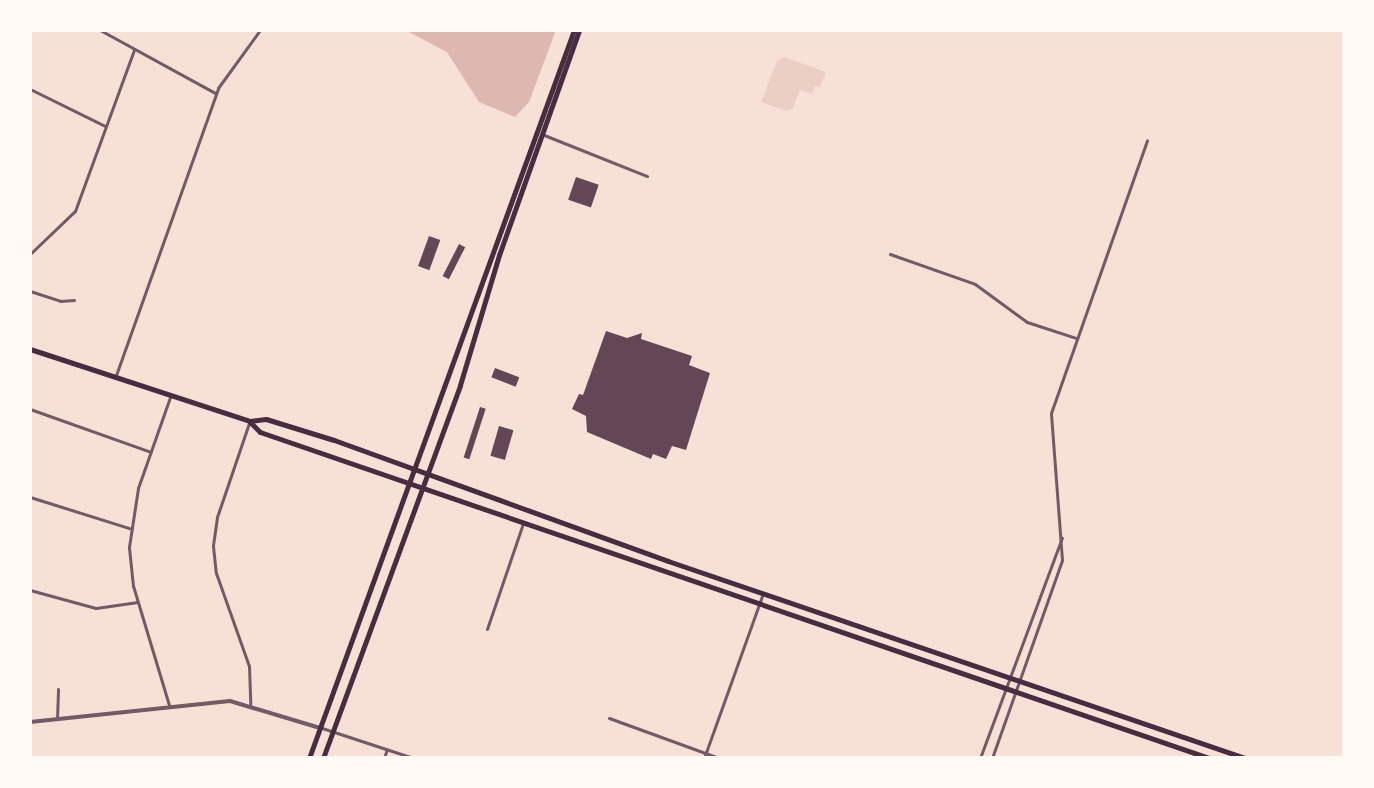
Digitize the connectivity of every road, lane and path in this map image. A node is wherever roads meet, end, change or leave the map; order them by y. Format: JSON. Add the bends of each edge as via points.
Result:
{"nodes":[{"id":1,"x":100,"y":30,"type":"edge"},
{"id":2,"x":260,"y":30,"type":"edge"},
{"id":3,"x":576,"y":30,"type":"edge"},
{"id":4,"x":134,"y":50,"type":"junction"},
{"id":5,"x":32,"y":90,"type":"edge"},
{"id":6,"x":215,"y":93,"type":"junction"},
{"id":7,"x":30,"y":97,"type":"edge"},
{"id":8,"x":105,"y":126,"type":"junction"},
{"id":9,"x":534,"y":131,"type":"junction"},
{"id":10,"x":543,"y":135,"type":"junction"},
{"id":11,"x":1147,"y":140,"type":"dead end"},
{"id":12,"x":647,"y":176,"type":"dead end"},
{"id":13,"x":30,"y":254,"type":"edge"},
{"id":14,"x":890,"y":254,"type":"dead end"},
{"id":15,"x":30,"y":291,"type":"edge"},
{"id":16,"x":74,"y":300,"type":"dead end"},
{"id":17,"x":1076,"y":338,"type":"junction"},
{"id":18,"x":30,"y":349,"type":"edge"},
{"id":19,"x":115,"y":378,"type":"junction"},
{"id":20,"x":170,"y":397,"type":"junction"},
{"id":21,"x":30,"y":409,"type":"edge"},
{"id":22,"x":250,"y":421,"type":"junction"},
{"id":23,"x":151,"y":452,"type":"junction"},
{"id":24,"x":412,"y":469,"type":"junction"},
{"id":25,"x":427,"y":475,"type":"junction"},
{"id":26,"x":407,"y":482,"type":"junction"},
{"id":27,"x":423,"y":487,"type":"junction"},
{"id":28,"x":30,"y":497,"type":"edge"},
{"id":29,"x":523,"y":522,"type":"junction"},
{"id":30,"x":130,"y":528,"type":"junction"},
{"id":31,"x":1062,"y":538,"type":"junction"},
{"id":32,"x":30,"y":590,"type":"edge"},
{"id":33,"x":763,"y":593,"type":"junction"},
{"id":34,"x":138,"y":602,"type":"junction"},
{"id":35,"x":760,"y":602,"type":"junction"},
{"id":36,"x":487,"y":629,"type":"dead end"},
{"id":37,"x":1008,"y":677,"type":"junction"},
{"id":38,"x":1020,"y":681,"type":"junction"},
{"id":39,"x":1004,"y":688,"type":"junction"},
{"id":40,"x":58,"y":689,"type":"dead end"},
{"id":41,"x":1016,"y":692,"type":"junction"},
{"id":42,"x":250,"y":704,"type":"junction"},
{"id":43,"x":169,"y":705,"type":"junction"},
{"id":44,"x":609,"y":718,"type":"dead end"},
{"id":45,"x":57,"y":719,"type":"junction"},
{"id":46,"x":30,"y":722,"type":"edge"},
{"id":47,"x":320,"y":728,"type":"junction"},
{"id":48,"x":332,"y":732,"type":"junction"},
{"id":49,"x":387,"y":749,"type":"junction"},
{"id":50,"x":705,"y":756,"type":"edge"},
{"id":51,"x":309,"y":758,"type":"edge"},
{"id":52,"x":323,"y":758,"type":"edge"},
{"id":53,"x":384,"y":758,"type":"edge"},
{"id":54,"x":413,"y":758,"type":"edge"},
{"id":55,"x":719,"y":758,"type":"edge"},
{"id":56,"x":980,"y":758,"type":"edge"},
{"id":57,"x":992,"y":758,"type":"edge"},
{"id":58,"x":1209,"y":758,"type":"edge"},
{"id":59,"x":1245,"y":758,"type":"edge"}],
"edges":[{"from":1,"to":4,"type":"street"},
{"from":2,"to":6,"type":"street"},
{"from":3,"to":9,"type":"main road"},
{"from":3,"to":10,"type":"main road"},
{"from":4,"to":6,"type":"street"},
{"from":4,"to":8,"type":"street"},
{"from":5,"to":7,"type":"street"},
{"from":5,"to":8,"type":"street"},
{"from":6,"to":19,"type":"street"},
{"from":8,"to":13,"type":"street","via":[[75,211]]},
{"from":9,"to":10,"type":"street"},
{"from":9,"to":24,"type":"main road"},
{"from":10,"to":12,"type":"street"},
{"from":10,"to":25,"type":"main road"},
{"from":11,"to":17,"type":"street"},
{"from":14,"to":17,"type":"street","via":[[975,284],[1027,322]]},
{"from":15,"to":16,"type":"street"},
{"from":17,"to":31,"type":"street","via":[[1051,413],[1050,450]]},
{"from":18,"to":19,"type":"main road"},
{"from":19,"to":20,"type":"main road"},
{"from":20,"to":22,"type":"main road"},
{"from":20,"to":23,"type":"street"},
{"from":21,"to":23,"type":"street"},
{"from":22,"to":24,"type":"main road","via":[[266,419]]},
{"from":22,"to":26,"type":"main road","via":[[260,432]]},
{"from":22,"to":42,"type":"street","via":[[217,517],[213,546],[216,573],[249,666]]},
{"from":23,"to":30,"type":"street"},
{"from":24,"to":25,"type":"main road"},
{"from":24,"to":26,"type":"main road"},
{"from":25,"to":27,"type":"main road"},
{"from":25,"to":33,"type":"main road"},
{"from":26,"to":27,"type":"main road"},
{"from":26,"to":47,"type":"main road"},
{"from":27,"to":29,"type":"main road"},
{"from":27,"to":48,"type":"main road"},
{"from":28,"to":30,"type":"street"},
{"from":29,"to":35,"type":"main road"},
{"from":29,"to":36,"type":"street"},
{"from":30,"to":34,"type":"street"},
{"from":31,"to":37,"type":"street"},
{"from":31,"to":38,"type":"street","via":[[1060,568]]},
{"from":32,"to":34,"type":"street","via":[[96,608]]},
{"from":33,"to":35,"type":"street"},
{"from":33,"to":37,"type":"main road"},
{"from":34,"to":43,"type":"street"},
{"from":35,"to":39,"type":"main road"},
{"from":35,"to":50,"type":"street"},
{"from":37,"to":38,"type":"main road"},
{"from":37,"to":39,"type":"street"},
{"from":38,"to":41,"type":"street"},
{"from":38,"to":59,"type":"main road"},
{"from":39,"to":41,"type":"main road"},
{"from":39,"to":56,"type":"street"},
{"from":40,"to":45,"type":"street"},
{"from":41,"to":57,"type":"street"},
{"from":41,"to":58,"type":"main road"},
{"from":42,"to":43,"type":"street"},
{"from":42,"to":47,"type":"street"},
{"from":43,"to":45,"type":"street"},
{"from":44,"to":50,"type":"street"},
{"from":45,"to":46,"type":"street"},
{"from":47,"to":48,"type":"street"},
{"from":47,"to":51,"type":"main road"},
{"from":48,"to":49,"type":"street"},
{"from":48,"to":52,"type":"main road"},
{"from":49,"to":53,"type":"street"},
{"from":49,"to":54,"type":"street"},
{"from":50,"to":55,"type":"street"}]}
